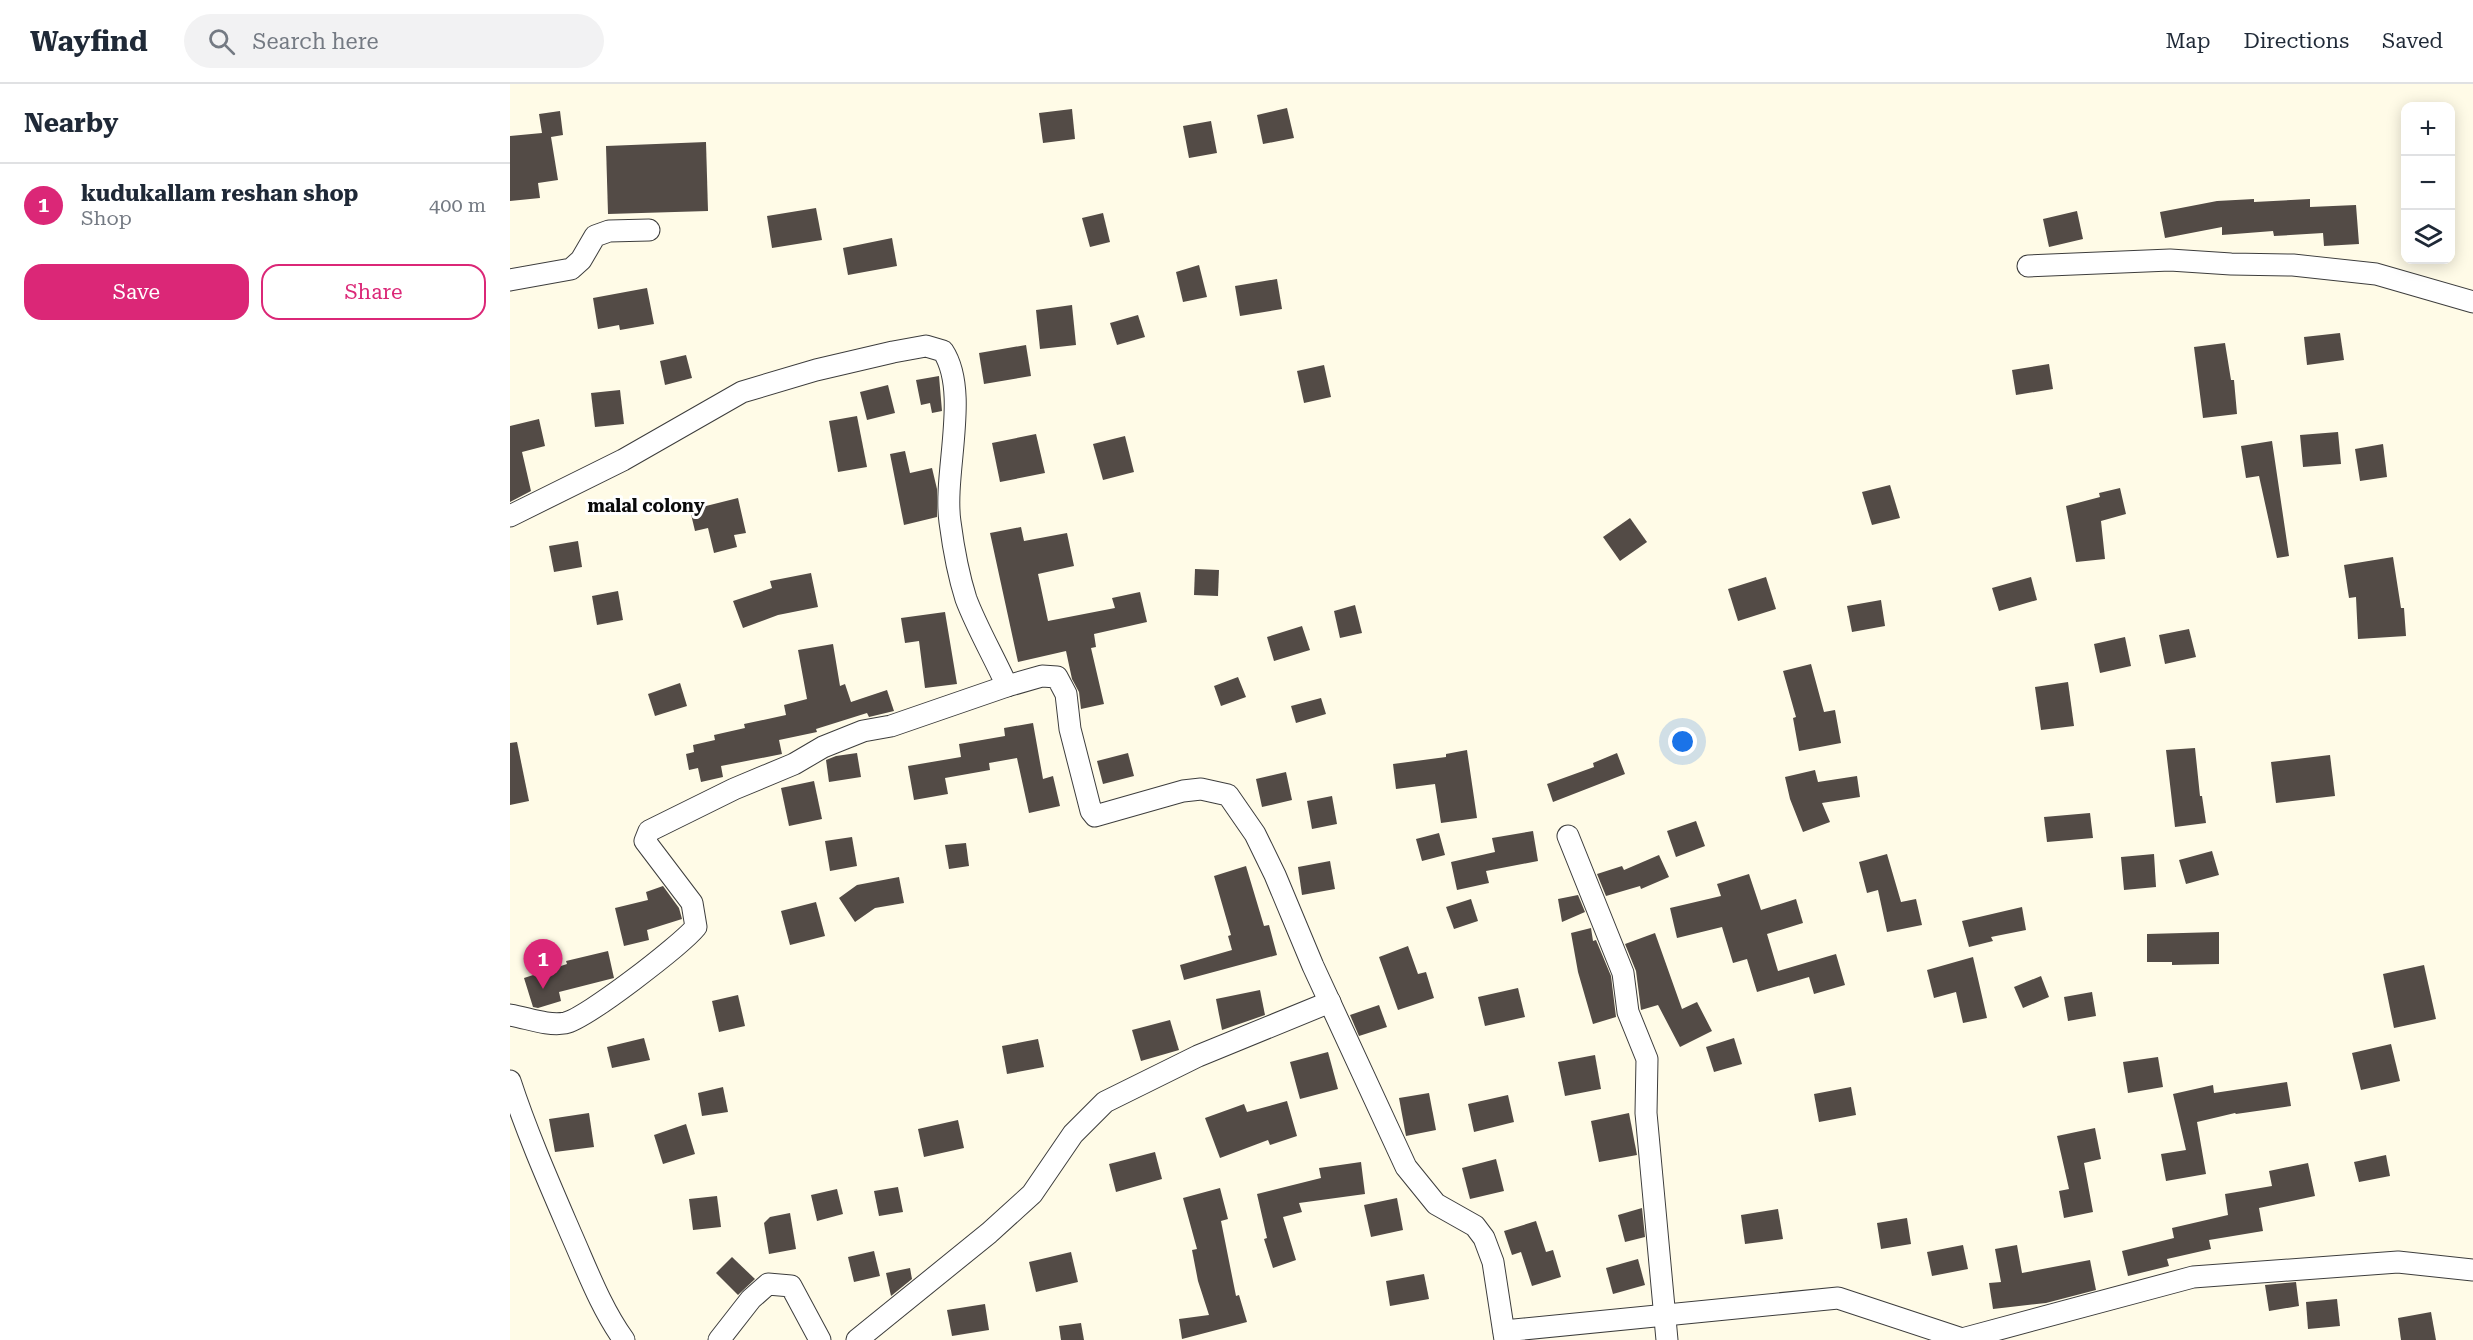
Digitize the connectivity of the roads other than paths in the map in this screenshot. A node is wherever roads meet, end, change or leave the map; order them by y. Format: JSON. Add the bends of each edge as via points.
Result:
{"nodes":[{"id":1,"x":649,"y":230,"type":"dead end"},
{"id":2,"x":2028,"y":266,"type":"dead end"},
{"id":3,"x":510,"y":280,"type":"edge"},
{"id":4,"x":2473,"y":302,"type":"edge"},
{"id":5,"x":510,"y":516,"type":"edge"},
{"id":6,"x":1007,"y":686,"type":"junction"},
{"id":7,"x":1568,"y":836,"type":"dead end"},
{"id":8,"x":1330,"y":1002,"type":"junction"},
{"id":9,"x":510,"y":1016,"type":"edge"},
{"id":10,"x":510,"y":1081,"type":"edge"},
{"id":11,"x":2473,"y":1270,"type":"edge"},
{"id":12,"x":1666,"y":1315,"type":"junction"},
{"id":13,"x":614,"y":1335,"type":"edge"},
{"id":14,"x":1504,"y":1335,"type":"edge"},
{"id":15,"x":718,"y":1340,"type":"edge"},
{"id":16,"x":820,"y":1340,"type":"edge"},
{"id":17,"x":857,"y":1340,"type":"edge"},
{"id":18,"x":1667,"y":1340,"type":"edge"}],
"edges":[{"from":1,"to":3,"type":"street","via":[[602,233],[571,269]]},
{"from":2,"to":4,"type":"street","via":[[2170,260],[2293,265],[2376,274]]},
{"from":5,"to":6,"type":"street","via":[[623,460],[742,392],[893,352],[926,346],[943,351],[950,362],[956,398],[950,520],[966,598]]},
{"from":6,"to":8,"type":"street","via":[[1042,676],[1056,677],[1066,694],[1076,756],[1095,816],[1201,789],[1228,795],[1260,844]]},
{"from":6,"to":9,"type":"street","via":[[823,747],[795,764],[649,831],[645,841],[692,903],[696,927],[585,1016],[565,1023]]},
{"from":7,"to":12,"type":"street","via":[[1623,973],[1628,1012],[1647,1059],[1646,1113]]},
{"from":8,"to":14,"type":"street","via":[[1406,1167],[1436,1204],[1475,1227],[1484,1239],[1492,1262]]},
{"from":8,"to":17,"type":"street","via":[[1198,1056],[1104,1102],[1073,1134],[1032,1194]]},
{"from":10,"to":13,"type":"street"},
{"from":11,"to":12,"type":"street","via":[[2398,1262],[2193,1277],[1962,1339],[1838,1298]]},
{"from":12,"to":14,"type":"street"},
{"from":12,"to":18,"type":"street"},
{"from":15,"to":16,"type":"street","via":[[768,1284],[791,1286]]}]}
